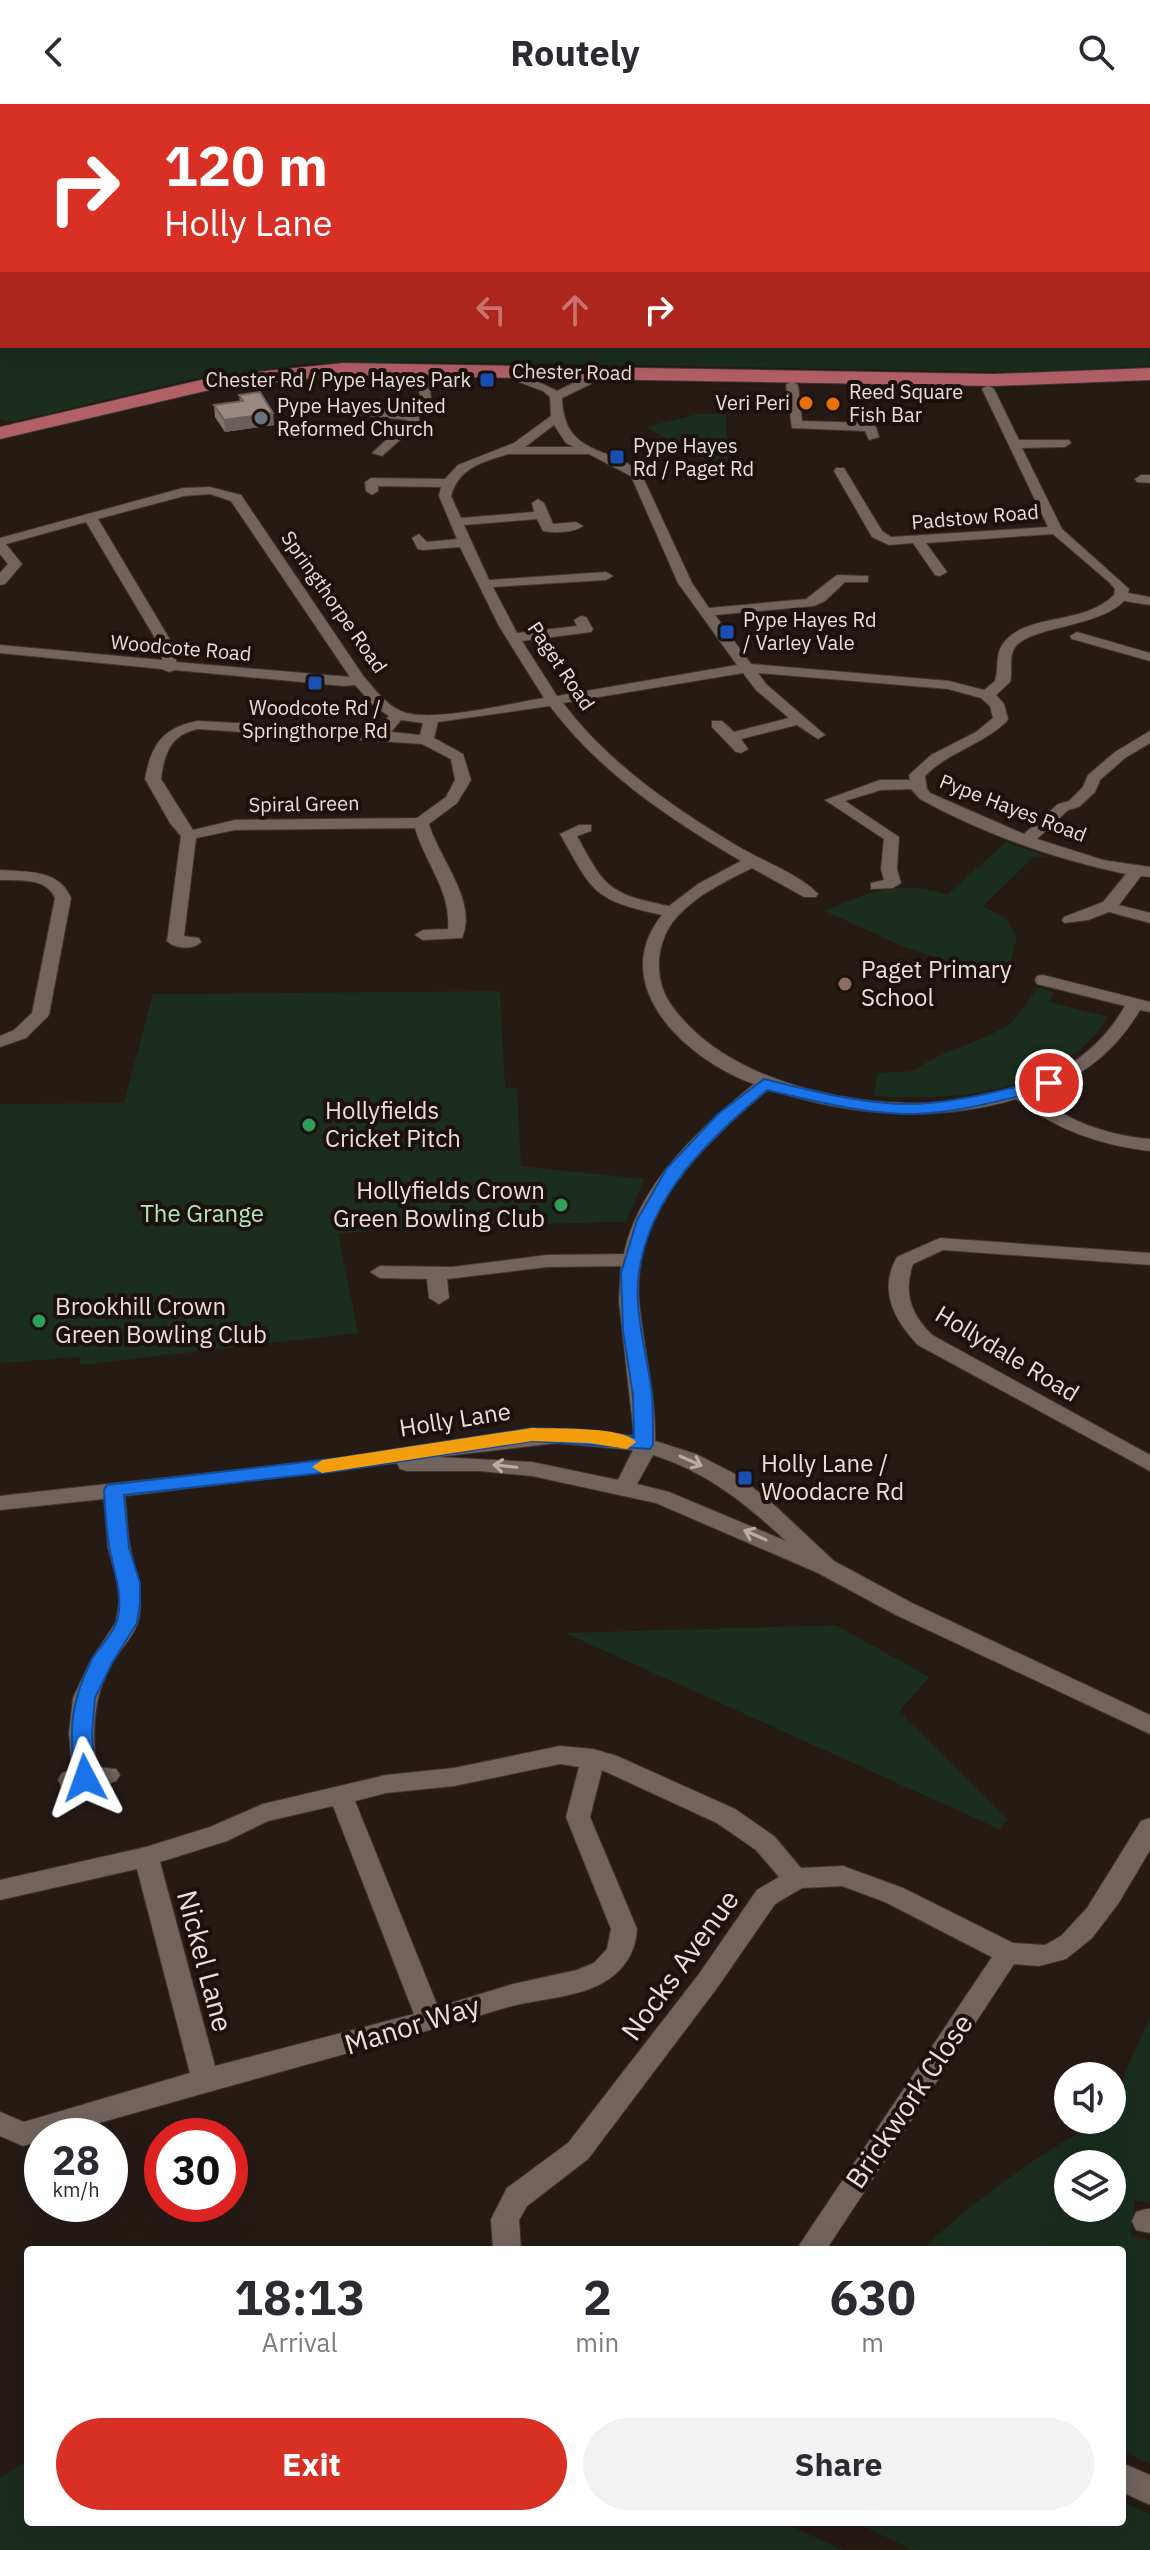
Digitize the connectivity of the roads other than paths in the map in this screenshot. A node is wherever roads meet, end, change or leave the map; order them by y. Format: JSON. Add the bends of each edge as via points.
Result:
{"nodes":[{"id":1,"x":1150,"y":374,"type":"edge"},
{"id":2,"x":511,"y":376,"type":"junction"},
{"id":3,"x":423,"y":378,"type":"junction"},
{"id":4,"x":624,"y":378,"type":"junction"},
{"id":5,"x":587,"y":381,"type":"junction"},
{"id":6,"x":1150,"y":383,"type":"edge"},
{"id":7,"x":792,"y":385,"type":"junction"},
{"id":8,"x":988,"y":389,"type":"junction"},
{"id":9,"x":556,"y":396,"type":"junction"},
{"id":10,"x":122,"y":409,"type":"junction"},
{"id":11,"x":339,"y":409,"type":"dead end"},
{"id":12,"x":411,"y":416,"type":"junction"},
{"id":13,"x":554,"y":419,"type":"junction"},
{"id":14,"x":889,"y":428,"type":"dead end"},
{"id":15,"x":0,"y":435,"type":"edge"},
{"id":16,"x":1066,"y":443,"type":"dead end"},
{"id":17,"x":1014,"y":444,"type":"junction"},
{"id":18,"x":507,"y":451,"type":"junction"},
{"id":19,"x":588,"y":451,"type":"junction"},
{"id":20,"x":378,"y":453,"type":"dead end"},
{"id":21,"x":840,"y":471,"type":"dead end"},
{"id":22,"x":369,"y":483,"type":"dead end"},
{"id":23,"x":446,"y":483,"type":"junction"},
{"id":24,"x":89,"y":516,"type":"junction"},
{"id":25,"x":455,"y":522,"type":"junction"},
{"id":26,"x":576,"y":526,"type":"dead end"},
{"id":27,"x":1056,"y":530,"type":"junction"},
{"id":28,"x":419,"y":538,"type":"dead end"},
{"id":29,"x":466,"y":542,"type":"junction"},
{"id":30,"x":919,"y":542,"type":"junction"},
{"id":31,"x":0,"y":544,"type":"edge"},
{"id":32,"x":940,"y":572,"type":"dead end"},
{"id":33,"x":606,"y":576,"type":"dead end"},
{"id":34,"x":863,"y":579,"type":"dead end"},
{"id":35,"x":0,"y":581,"type":"edge"},
{"id":36,"x":484,"y":584,"type":"junction"},
{"id":37,"x":1121,"y":596,"type":"junction"},
{"id":38,"x":1150,"y":601,"type":"edge"},
{"id":39,"x":705,"y":612,"type":"junction"},
{"id":40,"x":587,"y":629,"type":"dead end"},
{"id":41,"x":1077,"y":636,"type":"dead end"},
{"id":42,"x":515,"y":638,"type":"junction"},
{"id":43,"x":0,"y":649,"type":"edge"},
{"id":44,"x":1141,"y":652,"type":"edge"},
{"id":45,"x":169,"y":668,"type":"junction"},
{"id":46,"x":745,"y":668,"type":"junction"},
{"id":47,"x":793,"y":670,"type":"junction"},
{"id":48,"x":359,"y":680,"type":"junction"},
{"id":49,"x":761,"y":687,"type":"junction"},
{"id":50,"x":986,"y":695,"type":"junction"},
{"id":51,"x":555,"y":702,"type":"junction"},
{"id":52,"x":397,"y":715,"type":"junction"},
{"id":53,"x":432,"y":719,"type":"junction"},
{"id":54,"x":797,"y":720,"type":"junction"},
{"id":55,"x":717,"y":724,"type":"dead end"},
{"id":56,"x":381,"y":735,"type":"junction"},
{"id":57,"x":818,"y":735,"type":"dead end"},
{"id":58,"x":1150,"y":735,"type":"edge"},
{"id":59,"x":426,"y":740,"type":"junction"},
{"id":60,"x":917,"y":784,"type":"junction"},
{"id":61,"x":815,"y":791,"type":"dead end"},
{"id":62,"x":833,"y":800,"type":"junction"},
{"id":63,"x":421,"y":823,"type":"junction"},
{"id":64,"x":585,"y":828,"type":"dead end"},
{"id":65,"x":568,"y":834,"type":"junction"},
{"id":66,"x":189,"y":835,"type":"junction"},
{"id":67,"x":546,"y":835,"type":"dead end"},
{"id":68,"x":1027,"y":840,"type":"junction"},
{"id":69,"x":750,"y":863,"type":"junction"},
{"id":70,"x":1144,"y":872,"type":"edge"},
{"id":71,"x":0,"y":875,"type":"edge"},
{"id":72,"x":893,"y":884,"type":"dead end"},
{"id":73,"x":810,"y":894,"type":"dead end"},
{"id":74,"x":1109,"y":907,"type":"junction"},
{"id":75,"x":673,"y":912,"type":"junction"},
{"id":76,"x":1150,"y":918,"type":"edge"},
{"id":77,"x":1070,"y":920,"type":"dead end"},
{"id":78,"x":423,"y":935,"type":"dead end"},
{"id":79,"x":193,"y":942,"type":"dead end"},
{"id":80,"x":1043,"y":980,"type":"dead end"},
{"id":81,"x":1143,"y":1006,"type":"edge"},
{"id":82,"x":0,"y":1042,"type":"edge"},
{"id":83,"x":764,"y":1084,"type":"junction"},
{"id":84,"x":1019,"y":1093,"type":"junction"},
{"id":85,"x":1150,"y":1145,"type":"edge"},
{"id":86,"x":1150,"y":1259,"type":"edge"},
{"id":87,"x":633,"y":1260,"type":"junction"},
{"id":88,"x":436,"y":1271,"type":"junction"},
{"id":89,"x":380,"y":1272,"type":"dead end"},
{"id":90,"x":439,"y":1298,"type":"dead end"},
{"id":91,"x":643,"y":1445,"type":"junction"},
{"id":92,"x":1150,"y":1464,"type":"edge"},
{"id":93,"x":339,"y":1465,"type":"junction"},
{"id":94,"x":625,"y":1487,"type":"junction"},
{"id":95,"x":114,"y":1490,"type":"junction"},
{"id":96,"x":0,"y":1503,"type":"edge"},
{"id":97,"x":826,"y":1567,"type":"junction"},
{"id":98,"x":1150,"y":1725,"type":"edge"},
{"id":99,"x":593,"y":1758,"type":"junction"},
{"id":100,"x":88,"y":1778,"type":"dead end"},
{"id":101,"x":341,"y":1795,"type":"junction"},
{"id":102,"x":1150,"y":1828,"type":"edge"},
{"id":103,"x":146,"y":1857,"type":"junction"},
{"id":104,"x":796,"y":1879,"type":"junction"},
{"id":105,"x":0,"y":1890,"type":"edge"},
{"id":106,"x":1008,"y":1953,"type":"junction"},
{"id":107,"x":429,"y":2018,"type":"junction"},
{"id":108,"x":205,"y":2080,"type":"junction"},
{"id":109,"x":0,"y":2124,"type":"edge"},
{"id":110,"x":507,"y":2246,"type":"edge"},
{"id":111,"x":813,"y":2246,"type":"edge"},
{"id":112,"x":1126,"y":2479,"type":"edge"},
{"id":113,"x":1150,"y":2490,"type":"edge"}],
"edges":[{"from":1,"to":4,"type":"highway","name":"Chester Road","via":[[994,380]]},
{"from":2,"to":3,"type":"highway","name":"Chester Road"},
{"from":2,"to":4,"type":"highway","name":"Chester Road"},
{"from":2,"to":5,"type":"highway","name":"Chester Road"},
{"from":2,"to":9,"type":"street"},
{"from":2,"to":10,"type":"highway","name":"Chester Road","via":[[377,368],[260,376],[172,391]]},
{"from":3,"to":10,"type":"highway","name":"Chester Road","via":[[273,385]]},
{"from":3,"to":12,"type":"street","via":[[426,409]]},
{"from":4,"to":5,"type":"highway","name":"Chester Road"},
{"from":4,"to":7,"type":"highway","name":"Chester Road"},
{"from":5,"to":9,"type":"street"},
{"from":6,"to":8,"type":"highway","name":"Chester Road"},
{"from":7,"to":8,"type":"highway","name":"Chester Road"},
{"from":7,"to":14,"type":"street","via":[[796,425],[871,432]]},
{"from":8,"to":17,"type":"street"},
{"from":9,"to":13,"type":"street"},
{"from":10,"to":15,"type":"highway","name":"Chester Road"},
{"from":11,"to":12,"type":"street"},
{"from":12,"to":20,"type":"street","via":[[415,420]]},
{"from":13,"to":18,"type":"street"},
{"from":13,"to":19,"type":"street"},
{"from":16,"to":17,"type":"street"},
{"from":17,"to":27,"type":"street"},
{"from":18,"to":19,"type":"street"},
{"from":18,"to":23,"type":"street","via":[[457,470]]},
{"from":19,"to":39,"type":"street","via":[[636,474],[685,583]]},
{"from":21,"to":30,"type":"street","name":"Padstow Road","via":[[880,537]]},
{"from":22,"to":23,"type":"street"},
{"from":23,"to":25,"type":"street","name":"Paget Road"},
{"from":24,"to":31,"type":"street","name":"Springthorpe Road"},
{"from":24,"to":45,"type":"street","via":[[162,638]]},
{"from":24,"to":48,"type":"street","name":"Springthorpe Road","via":[[196,490],[236,498]]},
{"from":25,"to":26,"type":"street","via":[[540,509],[548,528]]},
{"from":25,"to":29,"type":"street","name":"Paget Road"},
{"from":27,"to":30,"type":"street","name":"Padstow Road"},
{"from":27,"to":37,"type":"street","via":[[1067,545],[1116,581]]},
{"from":28,"to":29,"type":"street","via":[[423,546]]},
{"from":29,"to":36,"type":"street","name":"Paget Road"},
{"from":30,"to":32,"type":"street"},
{"from":31,"to":35,"type":"street","via":[[15,564]]},
{"from":33,"to":36,"type":"street","via":[[584,584]]},
{"from":34,"to":39,"type":"street","via":[[842,578],[815,605]]},
{"from":36,"to":42,"type":"street","name":"Paget Road"},
{"from":37,"to":38,"type":"street"},
{"from":37,"to":50,"type":"street","via":[[1082,620],[1036,628],[1014,640],[1004,656],[1004,683]]},
{"from":39,"to":46,"type":"street"},
{"from":40,"to":42,"type":"street"},
{"from":41,"to":44,"type":"street"},
{"from":42,"to":51,"type":"street","name":"Paget Road"},
{"from":43,"to":45,"type":"street","name":"Woodcote Road"},
{"from":45,"to":48,"type":"street","name":"Woodcote Road"},
{"from":46,"to":47,"type":"street"},
{"from":46,"to":49,"type":"street"},
{"from":46,"to":51,"type":"street"},
{"from":47,"to":49,"type":"street","via":[[770,677]]},
{"from":47,"to":50,"type":"street","via":[[949,685]]},
{"from":48,"to":52,"type":"street","name":"Springthorpe Road"},
{"from":49,"to":54,"type":"street"},
{"from":50,"to":60,"type":"street","name":"Pype Hayes Road","via":[[997,704],[1001,719],[982,736],[928,761]]},
{"from":51,"to":53,"type":"street"},
{"from":51,"to":69,"type":"street","name":"Paget Road","via":[[591,745],[636,784]]},
{"from":52,"to":53,"type":"street"},
{"from":52,"to":56,"type":"street"},
{"from":53,"to":59,"type":"street"},
{"from":54,"to":55,"type":"street","via":[[736,743]]},
{"from":54,"to":57,"type":"street"},
{"from":56,"to":59,"type":"street"},
{"from":56,"to":66,"type":"street","via":[[182,726],[166,737],[153,779]]},
{"from":58,"to":68,"type":"street","via":[[1102,770],[1074,804],[1063,807]]},
{"from":59,"to":63,"type":"street","via":[[458,757],[463,780],[452,800]]},
{"from":60,"to":62,"type":"street","via":[[880,785]]},
{"from":60,"to":68,"type":"street","name":"Pype Hayes Road","via":[[939,805]]},
{"from":61,"to":62,"type":"street"},
{"from":62,"to":72,"type":"street","via":[[891,837],[894,846],[887,865]]},
{"from":63,"to":66,"type":"street","name":"Spiral Green","via":[[235,825]]},
{"from":63,"to":78,"type":"street","via":[[426,846],[456,907],[456,934]]},
{"from":64,"to":65,"type":"street"},
{"from":65,"to":67,"type":"street"},
{"from":65,"to":75,"type":"street","via":[[589,874],[603,888]]},
{"from":66,"to":79,"type":"street","via":[[175,941]]},
{"from":68,"to":70,"type":"street","name":"Pype Hayes Road"},
{"from":69,"to":73,"type":"street","name":"Paget Road"},
{"from":69,"to":75,"type":"street","via":[[701,888]]},
{"from":70,"to":74,"type":"street"},
{"from":71,"to":82,"type":"street","via":[[54,883],[63,898],[40,1015],[20,1034]]},
{"from":74,"to":76,"type":"street"},
{"from":74,"to":77,"type":"street"},
{"from":75,"to":83,"type":"street","via":[[658,933],[649,964],[658,1001],[691,1040]]},
{"from":80,"to":81,"type":"street","via":[[1068,994]]},
{"from":81,"to":84,"type":"street","via":[[1088,1062]]},
{"from":83,"to":84,"type":"street","via":[[844,1103],[914,1109]]},
{"from":83,"to":87,"type":"street","via":[[723,1118],[673,1172],[645,1220]]},
{"from":84,"to":85,"type":"street","via":[[1069,1127]]},
{"from":86,"to":92,"type":"street","name":"Hollydale Road","via":[[940,1244],[904,1261],[896,1287],[898,1307],[925,1340]]},
{"from":87,"to":88,"type":"street"},
{"from":87,"to":91,"type":"street","via":[[629,1277]]},
{"from":88,"to":89,"type":"street"},
{"from":88,"to":90,"type":"street"},
{"from":91,"to":93,"type":"street","name":"Holly Lane","via":[[532,1435]]},
{"from":91,"to":94,"type":"street"},
{"from":91,"to":97,"type":"street","name":"Holly Lane","one_way":true,"via":[[690,1459],[729,1481]]},
{"from":94,"to":93,"type":"street","name":"Holly Lane","one_way":true,"via":[[479,1464]]},
{"from":93,"to":95,"type":"street","name":"Holly Lane"},
{"from":97,"to":94,"type":"street","name":"Holly Lane","one_way":true,"via":[[717,1519]]},
{"from":95,"to":96,"type":"street","name":"Holly Lane"},
{"from":95,"to":100,"type":"street","via":[[130,1603],[127,1623],[85,1698],[81,1733]]},
{"from":97,"to":98,"type":"street","name":"Holly Lane"},
{"from":99,"to":101,"type":"street","via":[[534,1758]]},
{"from":99,"to":104,"type":"street","via":[[636,1772],[726,1816],[765,1843]]},
{"from":99,"to":107,"type":"street","name":"Manor Way","via":[[578,1817],[624,1929],[623,1945],[603,1970],[581,1980]]},
{"from":101,"to":103,"type":"street","via":[[263,1813]]},
{"from":101,"to":107,"type":"street"},
{"from":102,"to":106,"type":"street","name":"Nocks Avenue","via":[[1079,1938],[1056,1952]]},
{"from":103,"to":105,"type":"street"},
{"from":103,"to":108,"type":"street","name":"Nickel Lane"},
{"from":104,"to":106,"type":"street","name":"Nocks Avenue","via":[[843,1876],[868,1883]]},
{"from":104,"to":110,"type":"street","name":"Nocks Avenue","via":[[766,1897],[578,2151],[517,2197],[505,2219]]},
{"from":106,"to":111,"type":"street","name":"Brickwork Close"},
{"from":107,"to":108,"type":"street","name":"Manor Way"},
{"from":108,"to":109,"type":"street","name":"Manor Way","via":[[23,2134]]},
{"from":112,"to":113,"type":"street"}]}
